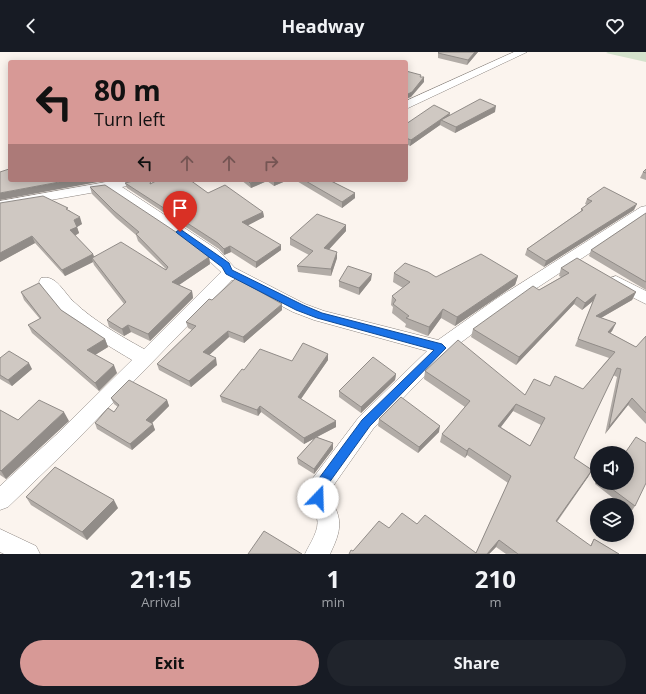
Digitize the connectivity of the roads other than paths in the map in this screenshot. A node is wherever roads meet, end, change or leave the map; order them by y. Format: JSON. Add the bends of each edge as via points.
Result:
{"nodes":[{"id":1,"x":515,"y":53,"type":"edge"},
{"id":2,"x":408,"y":104,"type":"edge"},
{"id":3,"x":130,"y":182,"type":"edge"},
{"id":4,"x":110,"y":186,"type":"junction"},
{"id":5,"x":0,"y":205,"type":"edge"},
{"id":6,"x":646,"y":210,"type":"edge"},
{"id":7,"x":229,"y":272,"type":"junction"},
{"id":8,"x":605,"y":275,"type":"edge"},
{"id":9,"x":47,"y":282,"type":"dead end"},
{"id":10,"x":646,"y":298,"type":"edge"},
{"id":11,"x":442,"y":348,"type":"junction"},
{"id":12,"x":146,"y":358,"type":"junction"},
{"id":13,"x":0,"y":500,"type":"edge"},
{"id":14,"x":0,"y":540,"type":"edge"},
{"id":15,"x":28,"y":554,"type":"edge"},
{"id":16,"x":317,"y":554,"type":"edge"}],
"edges":[{"from":1,"to":2,"type":"street"},
{"from":3,"to":4,"type":"street"},
{"from":4,"to":5,"type":"street"},
{"from":4,"to":7,"type":"street","via":[[213,255],[226,265]]},
{"from":6,"to":11,"type":"street","via":[[581,261],[502,303]]},
{"from":7,"to":11,"type":"street","via":[[320,316]]},
{"from":7,"to":12,"type":"street"},
{"from":8,"to":10,"type":"street"},
{"from":9,"to":12,"type":"street","via":[[60,300],[81,319]]},
{"from":11,"to":16,"type":"street","via":[[366,423],[321,485],[318,498],[329,522],[328,531]]},
{"from":12,"to":13,"type":"street"},
{"from":14,"to":15,"type":"street"}]}
